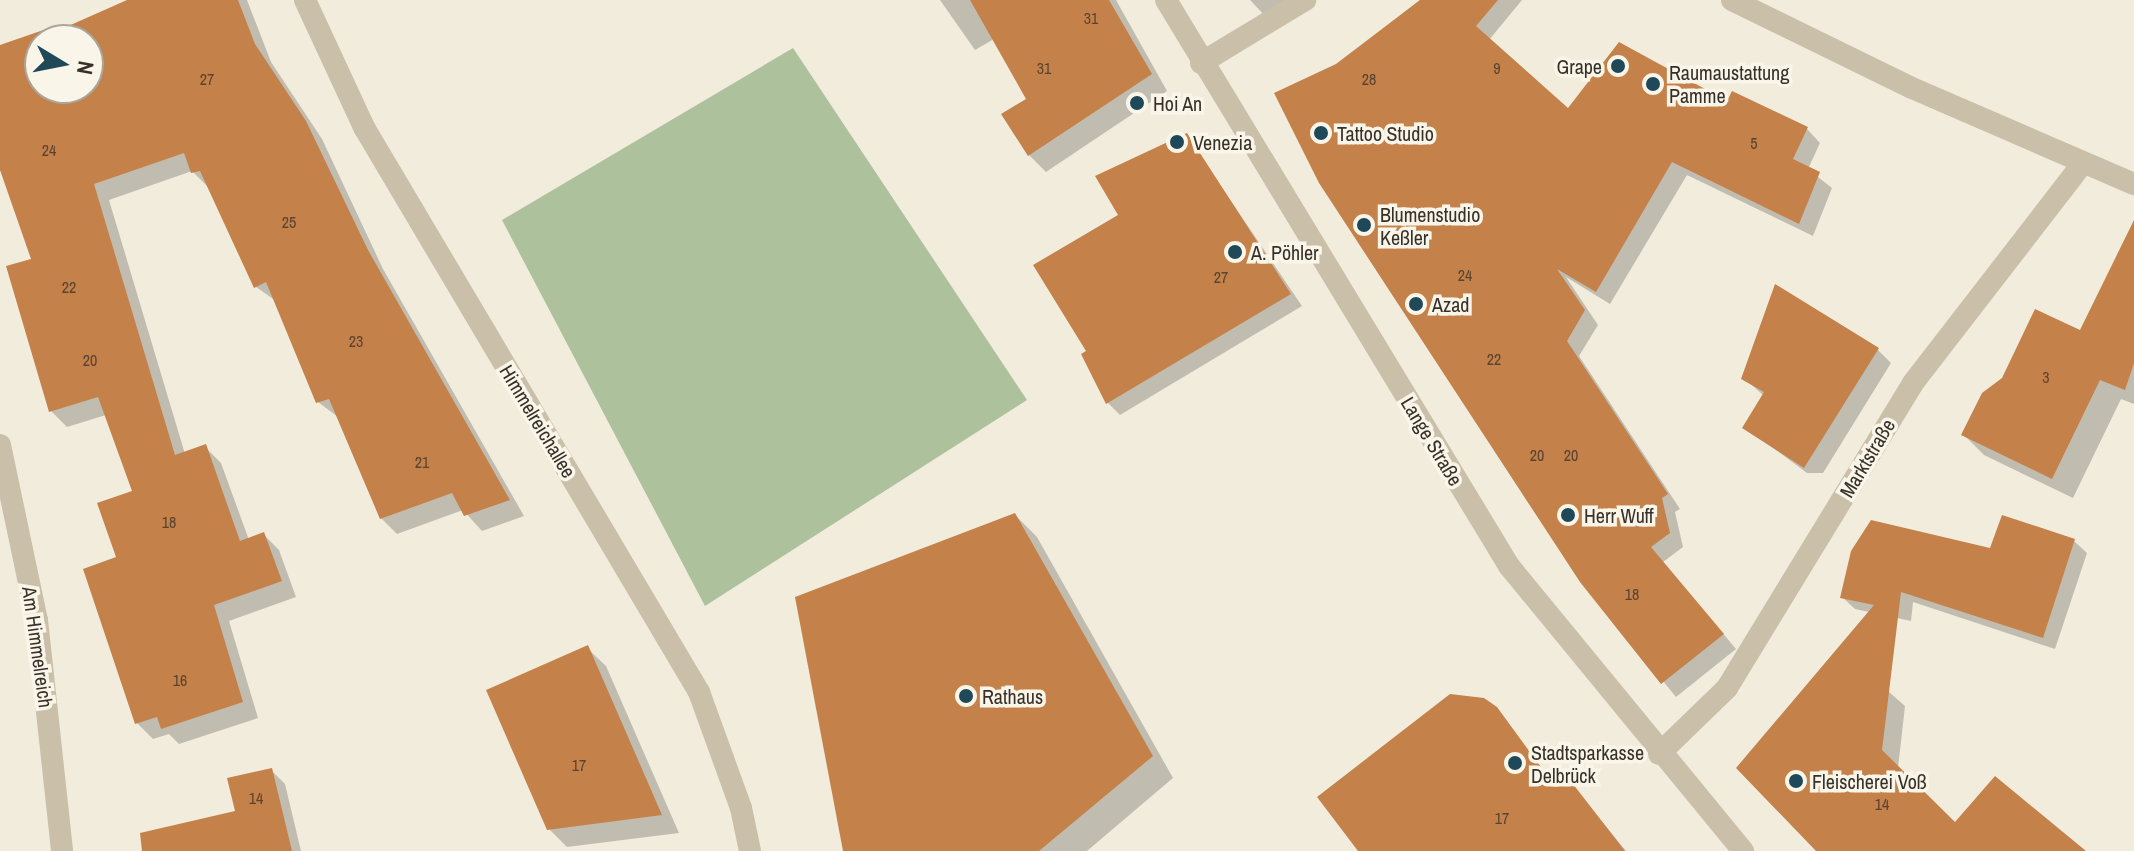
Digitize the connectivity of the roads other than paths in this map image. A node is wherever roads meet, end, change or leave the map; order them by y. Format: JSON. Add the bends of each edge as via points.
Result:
{"nodes":[{"id":1,"x":305,"y":0,"type":"edge"},
{"id":2,"x":1166,"y":0,"type":"edge"},
{"id":3,"x":1305,"y":0,"type":"edge"},
{"id":4,"x":1732,"y":0,"type":"edge"},
{"id":5,"x":1201,"y":63,"type":"junction"},
{"id":6,"x":2082,"y":164,"type":"junction"},
{"id":7,"x":2134,"y":184,"type":"edge"},
{"id":8,"x":0,"y":445,"type":"edge"},
{"id":9,"x":1659,"y":754,"type":"junction"},
{"id":10,"x":62,"y":851,"type":"edge"},
{"id":11,"x":750,"y":851,"type":"edge"},
{"id":12,"x":1743,"y":851,"type":"edge"}],
"edges":[{"from":1,"to":11,"type":"street","name":"Himmelreichallee","via":[[365,129],[699,692],[741,808]]},
{"from":2,"to":5,"type":"street","name":"Lange Straße"},
{"from":3,"to":5,"type":"street"},
{"from":4,"to":6,"type":"street"},
{"from":5,"to":9,"type":"street","name":"Lange Straße","via":[[1509,566]]},
{"from":6,"to":7,"type":"street"},
{"from":6,"to":9,"type":"street","name":"Marktstraße","via":[[1913,383],[1727,688]]},
{"from":8,"to":10,"type":"street","name":"Am Himmelreich","via":[[37,620]]},
{"from":9,"to":12,"type":"street","name":"Lange Straße"}]}
